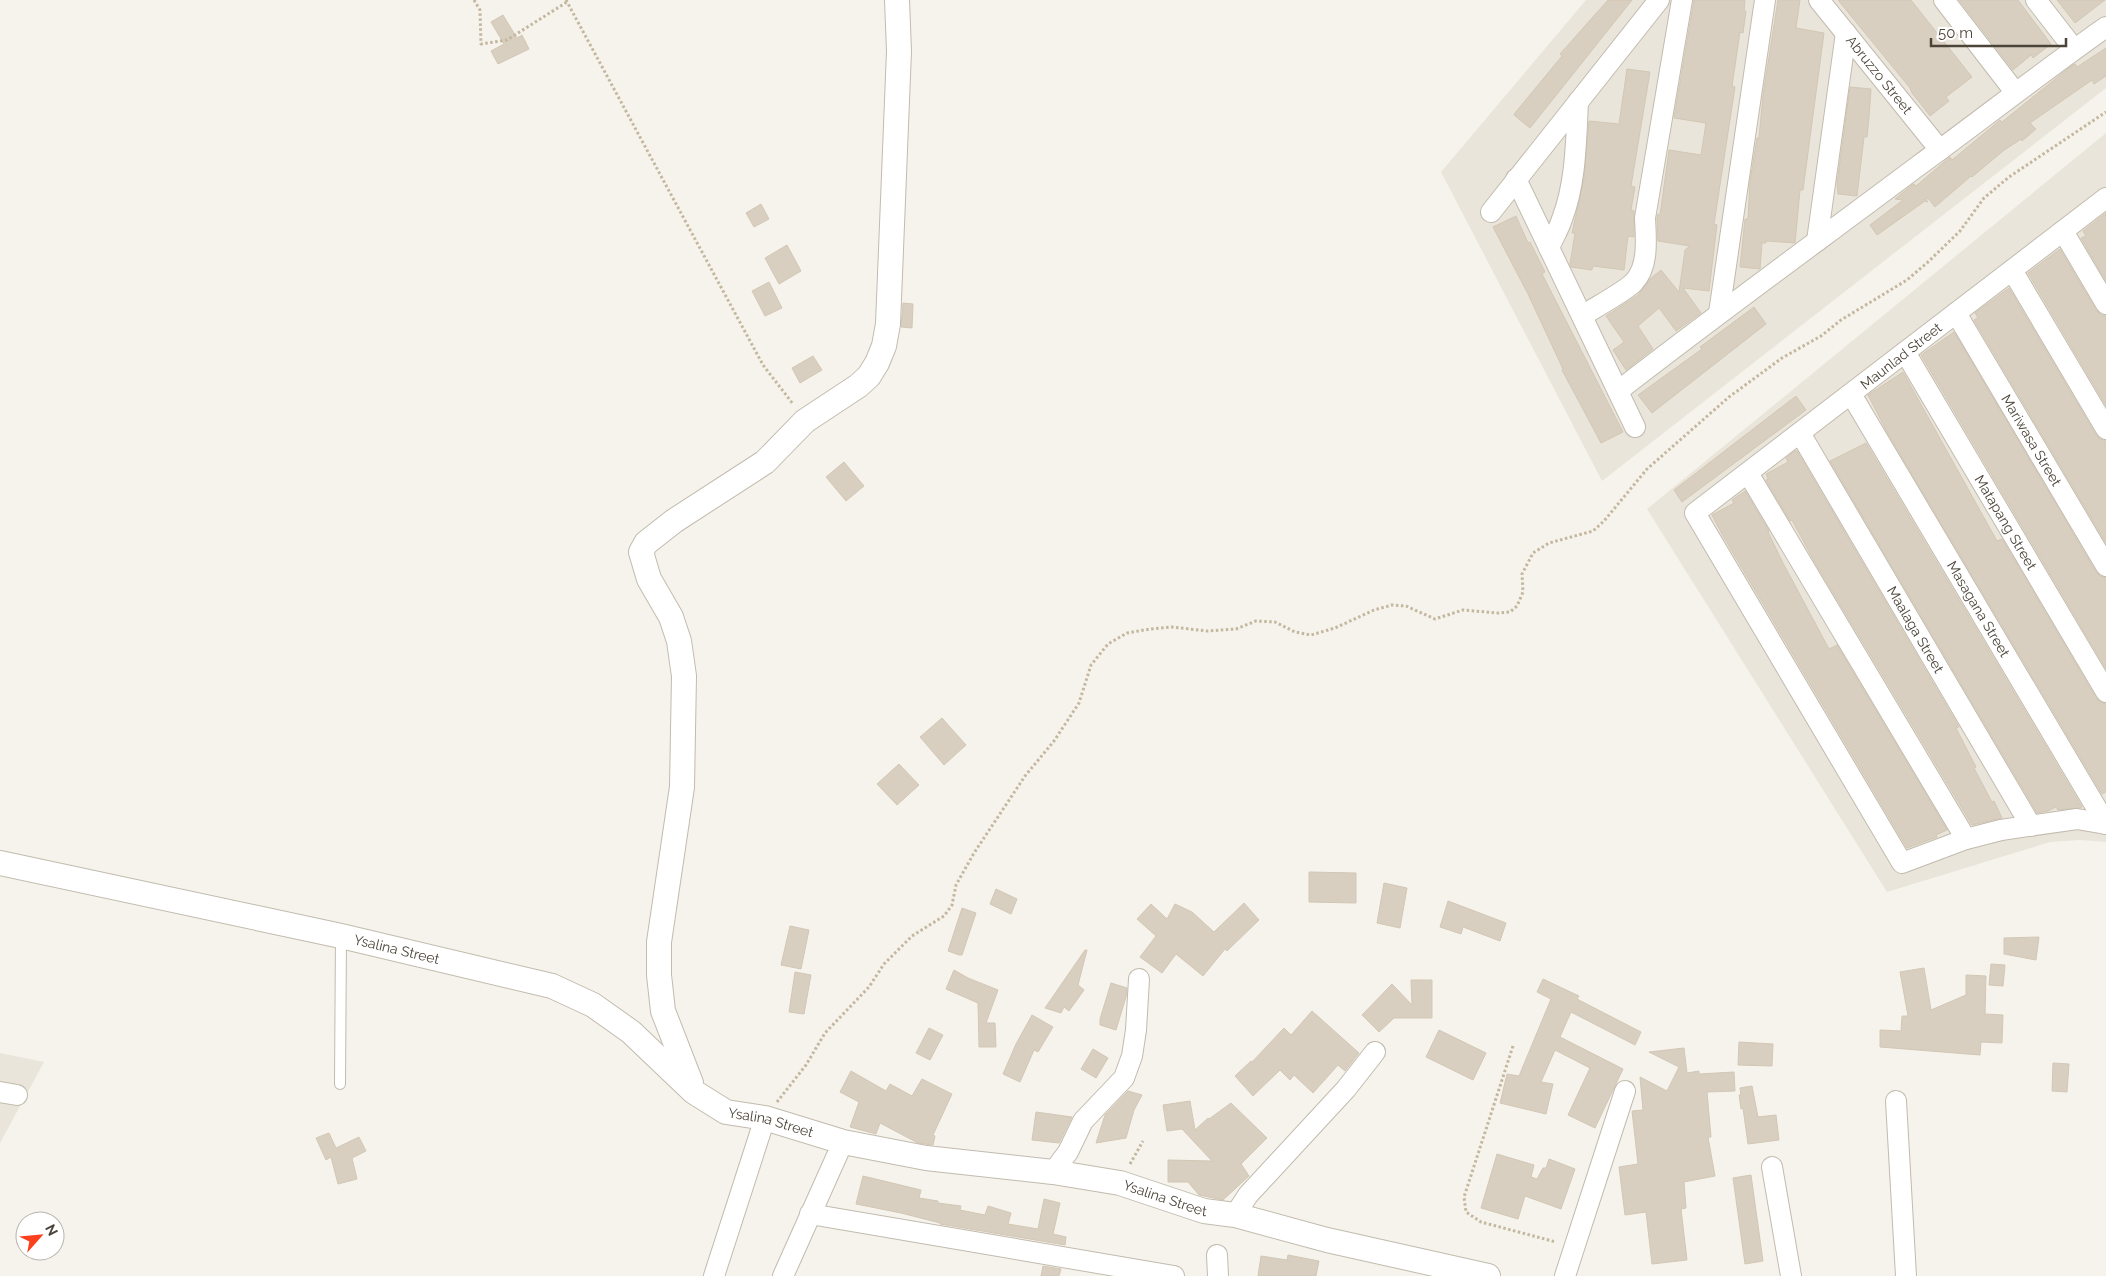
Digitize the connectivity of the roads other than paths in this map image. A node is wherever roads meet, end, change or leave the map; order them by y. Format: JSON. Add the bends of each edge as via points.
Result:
{"nodes":[{"id":1,"x":897,"y":0,"type":"edge"},
{"id":2,"x":1659,"y":0,"type":"edge"},
{"id":3,"x":1682,"y":0,"type":"edge"},
{"id":4,"x":1765,"y":0,"type":"edge"},
{"id":5,"x":1819,"y":0,"type":"edge"},
{"id":6,"x":1944,"y":0,"type":"edge"},
{"id":7,"x":2036,"y":0,"type":"edge"},
{"id":8,"x":2106,"y":27,"type":"edge"},
{"id":9,"x":1846,"y":33,"type":"junction"},
{"id":10,"x":2074,"y":49,"type":"junction"},
{"id":11,"x":2015,"y":92,"type":"junction"},
{"id":12,"x":1578,"y":102,"type":"junction"},
{"id":13,"x":1940,"y":150,"type":"junction"},
{"id":14,"x":1516,"y":179,"type":"junction"},
{"id":15,"x":2106,"y":198,"type":"edge"},
{"id":16,"x":1491,"y":212,"type":"dead end"},
{"id":17,"x":2063,"y":231,"type":"junction"},
{"id":18,"x":1817,"y":241,"type":"junction"},
{"id":19,"x":1549,"y":248,"type":"junction"},
{"id":20,"x":2012,"y":270,"type":"junction"},
{"id":21,"x":2106,"y":304,"type":"edge"},
{"id":22,"x":1719,"y":313,"type":"junction"},
{"id":23,"x":1956,"y":313,"type":"junction"},
{"id":24,"x":1582,"y":316,"type":"junction"},
{"id":25,"x":1904,"y":352,"type":"junction"},
{"id":26,"x":1618,"y":391,"type":"junction"},
{"id":27,"x":1851,"y":394,"type":"junction"},
{"id":28,"x":1636,"y":427,"type":"dead end"},
{"id":29,"x":2106,"y":429,"type":"edge"},
{"id":30,"x":1800,"y":433,"type":"junction"},
{"id":31,"x":1748,"y":473,"type":"junction"},
{"id":32,"x":2106,"y":566,"type":"edge"},
{"id":33,"x":2106,"y":692,"type":"edge"},
{"id":34,"x":2106,"y":824,"type":"edge"},
{"id":35,"x":2031,"y":826,"type":"junction"},
{"id":36,"x":1966,"y":839,"type":"junction"},
{"id":37,"x":0,"y":863,"type":"edge"},
{"id":38,"x":341,"y":936,"type":"junction"},
{"id":39,"x":1139,"y":979,"type":"dead end"},
{"id":40,"x":1375,"y":1052,"type":"dead end"},
{"id":41,"x":340,"y":1084,"type":"dead end"},
{"id":42,"x":1625,"y":1090,"type":"dead end"},
{"id":43,"x":694,"y":1092,"type":"junction"},
{"id":44,"x":1896,"y":1101,"type":"dead end"},
{"id":45,"x":765,"y":1118,"type":"junction"},
{"id":46,"x":844,"y":1142,"type":"junction"},
{"id":47,"x":1772,"y":1167,"type":"dead end"},
{"id":48,"x":1053,"y":1172,"type":"junction"},
{"id":49,"x":810,"y":1214,"type":"junction"},
{"id":50,"x":1235,"y":1215,"type":"junction"},
{"id":51,"x":1217,"y":1255,"type":"dead end"},
{"id":52,"x":714,"y":1276,"type":"edge"},
{"id":53,"x":783,"y":1276,"type":"edge"},
{"id":54,"x":1174,"y":1276,"type":"edge"},
{"id":55,"x":1218,"y":1276,"type":"edge"},
{"id":56,"x":1488,"y":1276,"type":"edge"},
{"id":57,"x":1566,"y":1276,"type":"edge"},
{"id":58,"x":1791,"y":1276,"type":"edge"},
{"id":59,"x":1906,"y":1276,"type":"edge"}],
"edges":[{"from":1,"to":43,"type":"street","via":[[898,60],[888,324],[884,346],[869,376],[858,386],[805,421],[765,462],[674,522],[646,543],[641,552],[649,578],[671,617],[680,641],[684,676],[682,787],[659,942],[659,975],[663,1011]]},
{"from":2,"to":12,"type":"street"},
{"from":3,"to":24,"type":"street","via":[[1646,218],[1646,251],[1641,272],[1634,283]]},
{"from":4,"to":22,"type":"street"},
{"from":5,"to":9,"type":"street","name":"Abruzzo Street"},
{"from":6,"to":11,"type":"street"},
{"from":7,"to":10,"type":"street"},
{"from":8,"to":10,"type":"street"},
{"from":9,"to":13,"type":"street","name":"Abruzzo Street"},
{"from":9,"to":18,"type":"street"},
{"from":10,"to":11,"type":"street"},
{"from":11,"to":13,"type":"street"},
{"from":12,"to":14,"type":"street"},
{"from":12,"to":19,"type":"street","via":[[1575,160],[1563,218]]},
{"from":13,"to":18,"type":"street"},
{"from":14,"to":16,"type":"street"},
{"from":14,"to":19,"type":"street"},
{"from":15,"to":17,"type":"street","name":"Maunlad Street"},
{"from":17,"to":20,"type":"street","name":"Maunlad Street"},
{"from":17,"to":21,"type":"street"},
{"from":18,"to":22,"type":"street"},
{"from":19,"to":24,"type":"street"},
{"from":20,"to":23,"type":"street","name":"Maunlad Street"},
{"from":20,"to":29,"type":"street"},
{"from":22,"to":26,"type":"street"},
{"from":23,"to":25,"type":"street","name":"Maunlad Street"},
{"from":23,"to":32,"type":"street","name":"Mariwasa Street"},
{"from":24,"to":26,"type":"street"},
{"from":25,"to":27,"type":"street","name":"Maunlad Street"},
{"from":25,"to":33,"type":"street","name":"Matapang Street"},
{"from":26,"to":28,"type":"street"},
{"from":27,"to":30,"type":"street","name":"Maunlad Street"},
{"from":27,"to":34,"type":"street","name":"Masagana Street"},
{"from":30,"to":31,"type":"street","name":"Maunlad Street"},
{"from":30,"to":35,"type":"street","name":"Maalaga Street"},
{"from":31,"to":36,"type":"street"},
{"from":31,"to":36,"type":"street","name":"Maunlad Street","via":[[1695,513],[1902,863]]},
{"from":34,"to":35,"type":"street","via":[[2077,819]]},
{"from":35,"to":36,"type":"street"},
{"from":37,"to":38,"type":"street","name":"Ysalina Street"},
{"from":38,"to":41,"type":"lane"},
{"from":38,"to":43,"type":"street","name":"Ysalina Street","via":[[552,986],[593,1005],[631,1032]]},
{"from":39,"to":48,"type":"street","via":[[1136,1030],[1124,1078],[1083,1121],[1068,1152]]},
{"from":40,"to":50,"type":"street","via":[[1346,1089],[1248,1195]]},
{"from":42,"to":57,"type":"street"},
{"from":43,"to":45,"type":"street","name":"Ysalina Street","via":[[726,1112]]},
{"from":44,"to":59,"type":"street"},
{"from":45,"to":46,"type":"street","name":"Ysalina Street"},
{"from":45,"to":52,"type":"street"},
{"from":46,"to":48,"type":"street","name":"Ysalina Street","via":[[926,1158]]},
{"from":46,"to":49,"type":"street"},
{"from":47,"to":58,"type":"street"},
{"from":48,"to":50,"type":"street","name":"Ysalina Street","via":[[1120,1183],[1204,1211]]},
{"from":49,"to":53,"type":"street"},
{"from":49,"to":54,"type":"street"},
{"from":50,"to":56,"type":"street","name":"Ysalina Street","via":[[1327,1240]]},
{"from":51,"to":55,"type":"street"}]}
